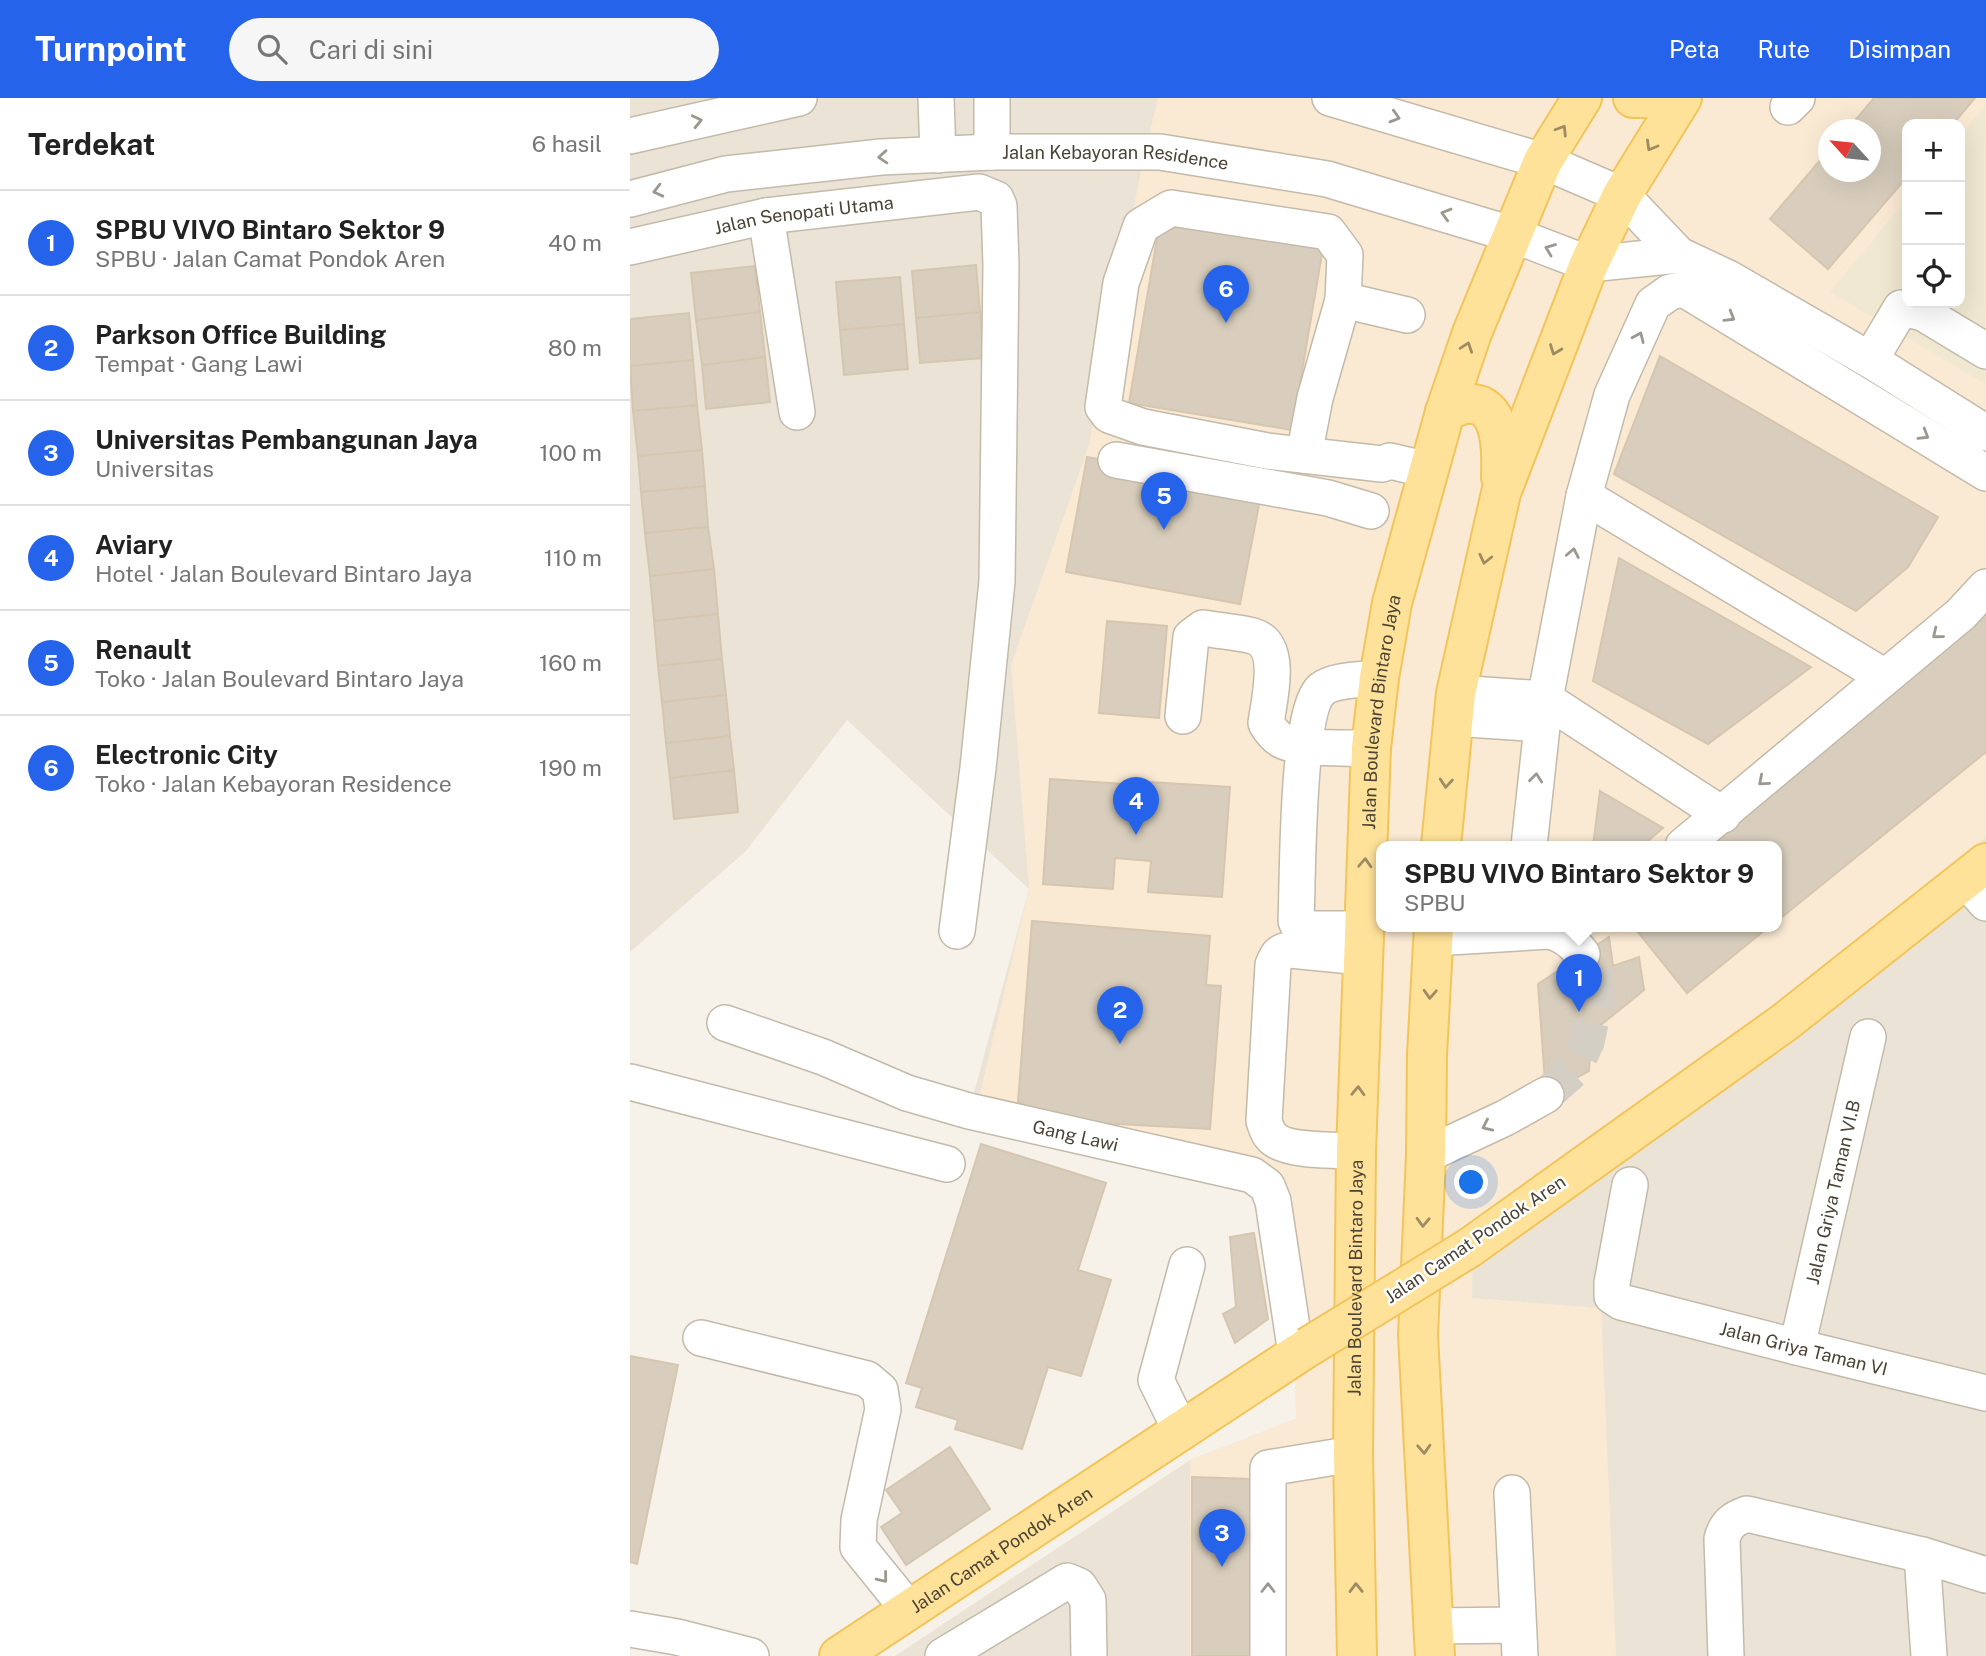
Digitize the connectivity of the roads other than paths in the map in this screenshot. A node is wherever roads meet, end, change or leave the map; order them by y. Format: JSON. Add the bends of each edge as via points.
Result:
{"nodes":[{"id":1,"x":799,"y":98,"type":"edge"},
{"id":2,"x":936,"y":98,"type":"edge"},
{"id":3,"x":992,"y":98,"type":"edge"},
{"id":4,"x":1329,"y":98,"type":"edge"},
{"id":5,"x":1582,"y":98,"type":"edge"},
{"id":6,"x":1633,"y":98,"type":"edge"},
{"id":7,"x":1648,"y":98,"type":"edge"},
{"id":8,"x":1682,"y":98,"type":"edge"},
{"id":9,"x":630,"y":136,"type":"edge"},
{"id":10,"x":992,"y":152,"type":"junction"},
{"id":11,"x":938,"y":155,"type":"junction"},
{"id":12,"x":1543,"y":161,"type":"junction"},
{"id":13,"x":1622,"y":195,"type":"junction"},
{"id":14,"x":630,"y":198,"type":"edge"},
{"id":15,"x":766,"y":216,"type":"junction"},
{"id":16,"x":1511,"y":233,"type":"junction"},
{"id":17,"x":630,"y":247,"type":"edge"},
{"id":18,"x":1679,"y":255,"type":"junction"},
{"id":19,"x":1589,"y":264,"type":"junction"},
{"id":20,"x":1343,"y":300,"type":"junction"},
{"id":21,"x":1407,"y":315,"type":"dead end"},
{"id":22,"x":1986,"y":351,"type":"edge"},
{"id":23,"x":1870,"y":360,"type":"junction"},
{"id":24,"x":797,"y":412,"type":"dead end"},
{"id":25,"x":1445,"y":412,"type":"junction"},
{"id":26,"x":1986,"y":433,"type":"edge"},
{"id":27,"x":1304,"y":455,"type":"junction"},
{"id":28,"x":1116,"y":460,"type":"dead end"},
{"id":29,"x":1382,"y":464,"type":"junction"},
{"id":30,"x":1428,"y":470,"type":"junction"},
{"id":31,"x":1986,"y":473,"type":"edge"},
{"id":32,"x":1500,"y":493,"type":"junction"},
{"id":33,"x":1584,"y":496,"type":"junction"},
{"id":34,"x":1371,"y":511,"type":"junction"},
{"id":35,"x":1412,"y":527,"type":"junction"},
{"id":36,"x":1986,"y":586,"type":"edge"},
{"id":37,"x":1885,"y":677,"type":"junction"},
{"id":38,"x":1379,"y":678,"type":"junction"},
{"id":39,"x":1455,"y":706,"type":"junction"},
{"id":40,"x":1544,"y":712,"type":"junction"},
{"id":41,"x":1183,"y":716,"type":"dead end"},
{"id":42,"x":1304,"y":745,"type":"junction"},
{"id":43,"x":1370,"y":748,"type":"junction"},
{"id":44,"x":1723,"y":815,"type":"junction"},
{"id":45,"x":1442,"y":841,"type":"edge"},
{"id":46,"x":1530,"y":841,"type":"edge"},
{"id":47,"x":1689,"y":841,"type":"edge"},
{"id":48,"x":1979,"y":882,"type":"edge"},
{"id":49,"x":957,"y":931,"type":"dead end"},
{"id":50,"x":1434,"y":932,"type":"edge"},
{"id":51,"x":1363,"y":943,"type":"junction"},
{"id":52,"x":1581,"y":954,"type":"tunnel mouth"},
{"id":53,"x":725,"y":1023,"type":"dead end"},
{"id":54,"x":1868,"y":1037,"type":"dead end"},
{"id":55,"x":630,"y":1082,"type":"edge"},
{"id":56,"x":1546,"y":1095,"type":"tunnel mouth"},
{"id":57,"x":1356,"y":1151,"type":"junction"},
{"id":58,"x":1426,"y":1155,"type":"junction"},
{"id":59,"x":947,"y":1164,"type":"dead end"},
{"id":60,"x":1630,"y":1185,"type":"dead end"},
{"id":61,"x":1187,"y":1265,"type":"dead end"},
{"id":62,"x":701,"y":1338,"type":"dead end"},
{"id":63,"x":1797,"y":1347,"type":"junction"},
{"id":64,"x":1302,"y":1351,"type":"junction"},
{"id":65,"x":1986,"y":1393,"type":"edge"},
{"id":66,"x":1181,"y":1431,"type":"junction"},
{"id":67,"x":1353,"y":1454,"type":"junction"},
{"id":68,"x":1512,"y":1493,"type":"dead end"},
{"id":69,"x":1922,"y":1555,"type":"junction"},
{"id":70,"x":1986,"y":1575,"type":"edge"},
{"id":71,"x":909,"y":1610,"type":"junction"},
{"id":72,"x":630,"y":1629,"type":"edge"},
{"id":73,"x":1519,"y":1639,"type":"edge"},
{"id":74,"x":1434,"y":1640,"type":"edge"},
{"id":75,"x":751,"y":1656,"type":"edge"},
{"id":76,"x":839,"y":1656,"type":"edge"},
{"id":77,"x":943,"y":1656,"type":"edge"},
{"id":78,"x":1089,"y":1656,"type":"edge"},
{"id":79,"x":1268,"y":1656,"type":"edge"},
{"id":80,"x":1357,"y":1656,"type":"edge"},
{"id":81,"x":1726,"y":1656,"type":"edge"},
{"id":82,"x":1928,"y":1656,"type":"edge"}],
"edges":[{"from":9,"to":1,"type":"street","one_way":true},
{"from":2,"to":11,"type":"street"},
{"from":3,"to":10,"type":"street"},
{"from":4,"to":12,"type":"street","one_way":true},
{"from":12,"to":5,"type":"main road","name":"Jalan Boulevard Bintaro Jaya","one_way":true},
{"from":6,"to":7,"type":"main road"},
{"from":8,"to":13,"type":"main road","one_way":true},
{"from":10,"to":11,"type":"street","name":"Jalan Kebayoran Residence"},
{"from":16,"to":10,"type":"street","name":"Jalan Kebayoran Residence","one_way":true,"via":[[1327,179],[1160,152]]},
{"from":11,"to":14,"type":"street","name":"Jalan Kebayoran Residence","one_way":true,"via":[[726,174]]},
{"from":12,"to":13,"type":"street"},
{"from":12,"to":16,"type":"main road","name":"Jalan Boulevard Bintaro Jaya"},
{"from":13,"to":18,"type":"street"},
{"from":13,"to":19,"type":"main road"},
{"from":15,"to":17,"type":"street","name":"Jalan Senopati Utama"},
{"from":15,"to":24,"type":"street"},
{"from":15,"to":49,"type":"street","name":"Jalan Senopati Utama","via":[[979,192],[999,206],[997,581]]},
{"from":19,"to":16,"type":"street","name":"Jalan Kebayoran Residence","one_way":true},
{"from":25,"to":16,"type":"main road","name":"Jalan Boulevard Bintaro Jaya","one_way":true},
{"from":18,"to":19,"type":"street"},
{"from":18,"to":23,"type":"street"},
{"from":19,"to":32,"type":"main road","one_way":true},
{"from":20,"to":21,"type":"street"},
{"from":20,"to":27,"type":"street"},
{"from":20,"to":27,"type":"street","via":[[1345,255],[1328,232],[1171,208],[1141,226],[1121,283],[1105,388],[1104,407],[1109,415],[1143,427]]},
{"from":22,"to":23,"type":"street","via":[[1923,313],[1901,308]]},
{"from":23,"to":26,"type":"street"},
{"from":25,"to":30,"type":"main road","name":"Jalan Boulevard Bintaro Jaya"},
{"from":25,"to":32,"type":"main road","via":[[1465,404],[1481,406],[1494,416],[1502,460]]},
{"from":27,"to":29,"type":"street"},
{"from":28,"to":34,"type":"street","via":[[1328,498]]},
{"from":29,"to":30,"type":"street","via":[[1401,462]]},
{"from":29,"to":34,"type":"street","via":[[1369,495]]},
{"from":30,"to":35,"type":"main road","name":"Jalan Boulevard Bintaro Jaya"},
{"from":33,"to":31,"type":"street","one_way":true,"via":[[1612,395],[1653,304],[1684,289]]},
{"from":32,"to":39,"type":"main road","one_way":true},
{"from":33,"to":37,"type":"street"},
{"from":40,"to":33,"type":"street","one_way":true},
{"from":34,"to":35,"type":"street","via":[[1385,524]]},
{"from":35,"to":38,"type":"main road","name":"Jalan Boulevard Bintaro Jaya"},
{"from":36,"to":37,"type":"street","one_way":true,"via":[[1961,614]]},
{"from":37,"to":44,"type":"street","one_way":true},
{"from":38,"to":42,"type":"street","via":[[1323,688],[1315,698]]},
{"from":38,"to":43,"type":"main road","name":"Jalan Boulevard Bintaro Jaya"},
{"from":39,"to":40,"type":"street"},
{"from":39,"to":45,"type":"main road","one_way":true},
{"from":40,"to":44,"type":"street"},
{"from":46,"to":40,"type":"street","one_way":true},
{"from":41,"to":42,"type":"street","via":[[1191,636],[1203,628],[1256,637],[1273,658],[1266,723],[1280,739]]},
{"from":42,"to":43,"type":"street"},
{"from":42,"to":51,"type":"street","via":[[1296,921],[1305,929]]},
{"from":51,"to":43,"type":"main road","name":"Jalan Boulevard Bintaro Jaya","one_way":true},
{"from":44,"to":47,"type":"street"},
{"from":48,"to":64,"type":"main road","name":"Jalan Camat Pondok Aren","bridge":true,"via":[[1469,1248]]},
{"from":50,"to":52,"type":"street","via":[[1556,933]]},
{"from":50,"to":58,"type":"main road","one_way":true},
{"from":57,"to":51,"type":"main road","name":"Jalan Boulevard Bintaro Jaya","one_way":true},
{"from":51,"to":57,"type":"street","via":[[1282,950],[1276,956],[1264,1121],[1270,1135],[1290,1146]]},
{"from":53,"to":64,"type":"street","name":"Gang Lawi","via":[[907,1093],[969,1111],[1252,1175],[1267,1186],[1273,1201]]},
{"from":54,"to":63,"type":"street","name":"Jalan Griya Taman VI.B"},
{"from":55,"to":59,"type":"street"},
{"from":56,"to":58,"type":"street","one_way":true},
{"from":57,"to":67,"type":"main road","name":"Jalan Boulevard Bintaro Jaya"},
{"from":58,"to":74,"type":"main road","one_way":true,"via":[[1418,1335]]},
{"from":60,"to":63,"type":"street","name":"Jalan Griya Taman VI","via":[[1612,1296]]},
{"from":61,"to":66,"type":"street","via":[[1156,1380]]},
{"from":62,"to":71,"type":"street","one_way":true,"via":[[867,1379],[880,1390],[883,1409],[859,1520],[858,1547]]},
{"from":63,"to":65,"type":"street","name":"Jalan Griya Taman VI"},
{"from":64,"to":66,"type":"main road","name":"Jalan Camat Pondok Aren"},
{"from":66,"to":71,"type":"main road","name":"Jalan Camat Pondok Aren"},
{"from":79,"to":67,"type":"street","one_way":true,"via":[[1268,1468]]},
{"from":80,"to":67,"type":"main road","name":"Jalan Boulevard Bintaro Jaya","one_way":true},
{"from":68,"to":73,"type":"street"},
{"from":69,"to":70,"type":"street"},
{"from":69,"to":81,"type":"street","via":[[1747,1514],[1733,1519],[1721,1539]]},
{"from":69,"to":82,"type":"street"},
{"from":71,"to":76,"type":"main road","name":"Jalan Camat Pondok Aren"},
{"from":72,"to":75,"type":"street"},
{"from":73,"to":74,"type":"street"},
{"from":77,"to":78,"type":"street","via":[[1067,1581],[1079,1586],[1088,1600]]}]}
